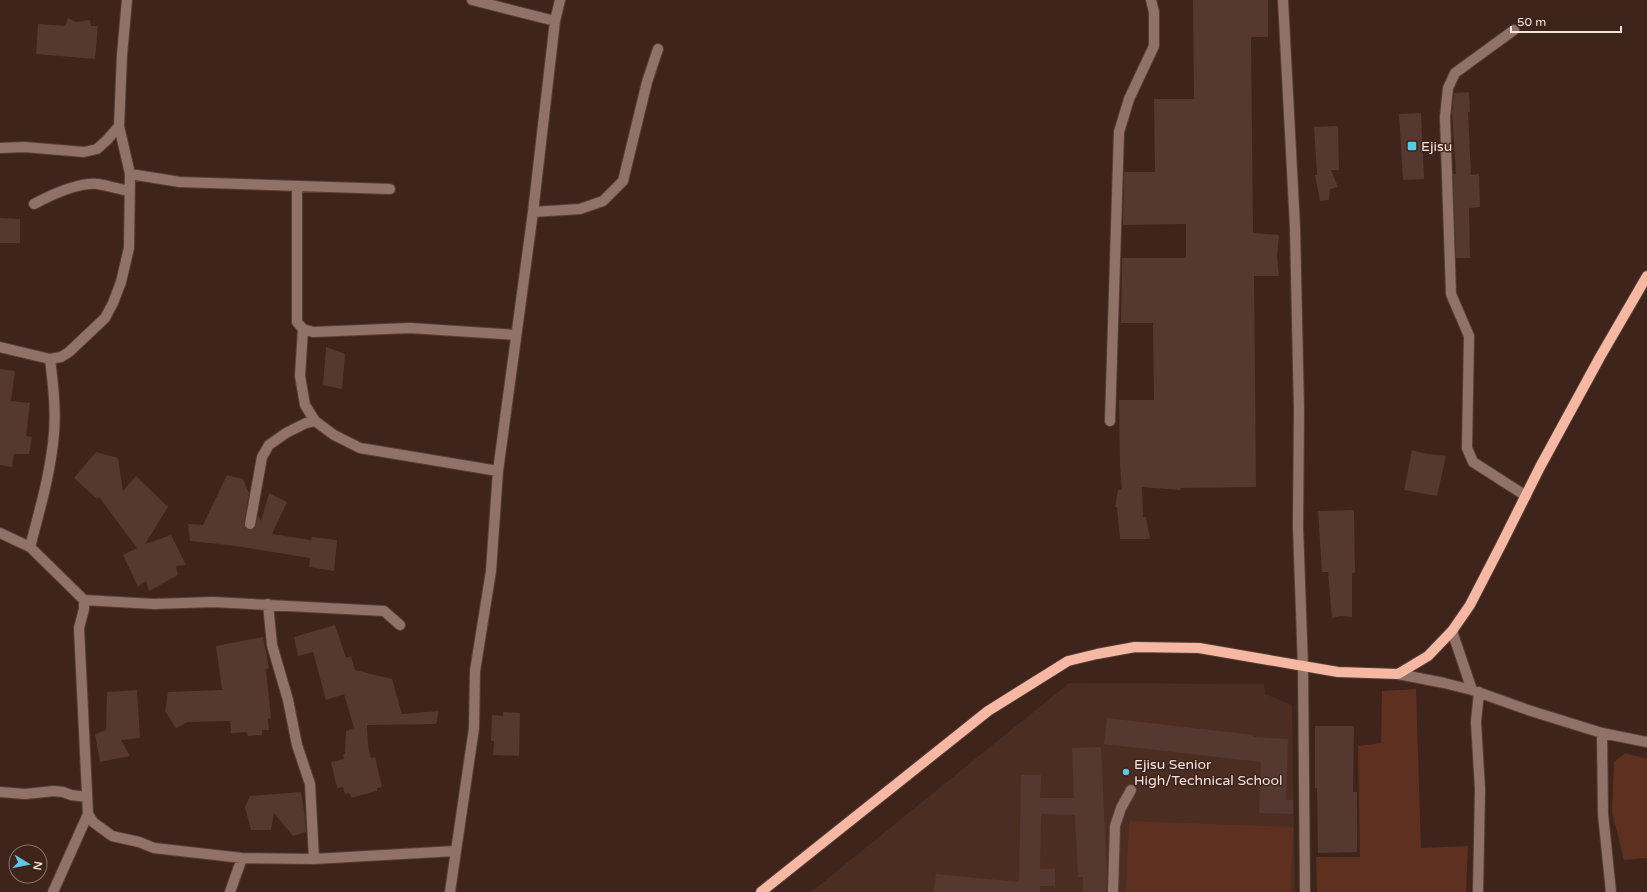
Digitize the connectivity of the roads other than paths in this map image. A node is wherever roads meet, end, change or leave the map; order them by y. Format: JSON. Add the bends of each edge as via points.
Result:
{"nodes":[{"id":1,"x":127,"y":0,"type":"edge"},
{"id":2,"x":472,"y":0,"type":"edge"},
{"id":3,"x":560,"y":0,"type":"edge"},
{"id":4,"x":1151,"y":0,"type":"edge"},
{"id":5,"x":1283,"y":0,"type":"edge"},
{"id":6,"x":555,"y":21,"type":"junction"},
{"id":7,"x":1514,"y":30,"type":"dead end"},
{"id":8,"x":658,"y":49,"type":"dead end"},
{"id":9,"x":119,"y":126,"type":"junction"},
{"id":10,"x":0,"y":148,"type":"edge"},
{"id":11,"x":130,"y":174,"type":"junction"},
{"id":12,"x":297,"y":186,"type":"junction"},
{"id":13,"x":390,"y":189,"type":"dead end"},
{"id":14,"x":129,"y":192,"type":"junction"},
{"id":15,"x":34,"y":204,"type":"dead end"},
{"id":16,"x":533,"y":212,"type":"junction"},
{"id":17,"x":1647,"y":276,"type":"edge"},
{"id":18,"x":303,"y":329,"type":"junction"},
{"id":19,"x":516,"y":334,"type":"junction"},
{"id":20,"x":0,"y":347,"type":"edge"},
{"id":21,"x":50,"y":359,"type":"junction"},
{"id":22,"x":315,"y":421,"type":"junction"},
{"id":23,"x":1110,"y":421,"type":"dead end"},
{"id":24,"x":498,"y":471,"type":"junction"},
{"id":25,"x":1526,"y":496,"type":"junction"},
{"id":26,"x":250,"y":524,"type":"dead end"},
{"id":27,"x":0,"y":533,"type":"edge"},
{"id":28,"x":30,"y":546,"type":"junction"},
{"id":29,"x":84,"y":600,"type":"junction"},
{"id":30,"x":268,"y":604,"type":"junction"},
{"id":31,"x":400,"y":625,"type":"dead end"},
{"id":32,"x":1452,"y":631,"type":"junction"},
{"id":33,"x":1303,"y":667,"type":"junction"},
{"id":34,"x":1398,"y":674,"type":"junction"},
{"id":35,"x":1475,"y":691,"type":"junction"},
{"id":36,"x":1602,"y":733,"type":"junction"},
{"id":37,"x":1647,"y":742,"type":"edge"},
{"id":38,"x":1131,"y":790,"type":"dead end"},
{"id":39,"x":0,"y":792,"type":"edge"},
{"id":40,"x":87,"y":797,"type":"junction"},
{"id":41,"x":88,"y":814,"type":"junction"},
{"id":42,"x":455,"y":851,"type":"junction"},
{"id":43,"x":242,"y":858,"type":"junction"},
{"id":44,"x":314,"y":859,"type":"junction"},
{"id":45,"x":53,"y":892,"type":"edge"},
{"id":46,"x":230,"y":892,"type":"edge"},
{"id":47,"x":450,"y":892,"type":"edge"},
{"id":48,"x":762,"y":892,"type":"edge"},
{"id":49,"x":1113,"y":892,"type":"edge"},
{"id":50,"x":1305,"y":892,"type":"edge"},
{"id":51,"x":1478,"y":892,"type":"edge"},
{"id":52,"x":1611,"y":892,"type":"edge"}],
"edges":[{"from":1,"to":9,"type":"street"},
{"from":2,"to":6,"type":"street"},
{"from":3,"to":6,"type":"street"},
{"from":4,"to":23,"type":"street","via":[[1154,12],[1154,46],[1130,99],[1119,132]]},
{"from":5,"to":33,"type":"street","via":[[1295,227],[1299,411],[1298,527]]},
{"from":6,"to":16,"type":"street"},
{"from":7,"to":25,"type":"street","via":[[1455,72],[1448,88],[1445,117],[1451,294],[1469,336],[1467,448],[1473,462]]},
{"from":8,"to":16,"type":"street","via":[[647,82],[623,181],[603,201],[580,209]]},
{"from":9,"to":10,"type":"street","via":[[108,140],[96,149],[84,152],[24,147]]},
{"from":9,"to":11,"type":"street"},
{"from":11,"to":12,"type":"street","via":[[180,182]]},
{"from":11,"to":14,"type":"street"},
{"from":12,"to":13,"type":"street"},
{"from":12,"to":18,"type":"street","via":[[297,322]]},
{"from":14,"to":15,"type":"street","via":[[97,184],[76,187]]},
{"from":14,"to":21,"type":"street","via":[[130,248],[113,303],[105,318],[69,352]]},
{"from":16,"to":19,"type":"street"},
{"from":17,"to":25,"type":"main road","via":[[1600,357]]},
{"from":18,"to":19,"type":"street","via":[[313,332],[410,328]]},
{"from":18,"to":22,"type":"street","via":[[300,376],[305,405]]},
{"from":19,"to":24,"type":"street"},
{"from":20,"to":21,"type":"street"},
{"from":21,"to":28,"type":"street","via":[[54,432],[47,478]]},
{"from":22,"to":24,"type":"street","via":[[334,435],[360,448]]},
{"from":22,"to":26,"type":"street","via":[[306,423],[269,445],[262,457]]},
{"from":24,"to":42,"type":"street","via":[[491,571],[475,671],[474,728]]},
{"from":25,"to":32,"type":"main road","via":[[1470,605]]},
{"from":27,"to":28,"type":"street"},
{"from":28,"to":29,"type":"street"},
{"from":29,"to":30,"type":"street","via":[[154,604]]},
{"from":29,"to":40,"type":"street","via":[[79,628]]},
{"from":30,"to":31,"type":"street","via":[[384,610]]},
{"from":30,"to":44,"type":"street","via":[[272,645],[288,700],[297,745],[310,784]]},
{"from":32,"to":34,"type":"main road","via":[[1428,656]]},
{"from":32,"to":35,"type":"street"},
{"from":33,"to":34,"type":"main road","via":[[1338,672]]},
{"from":33,"to":48,"type":"main road","via":[[1200,648],[1164,647],[1134,647],[1068,661],[988,711]]},
{"from":33,"to":50,"type":"street"},
{"from":34,"to":35,"type":"street"},
{"from":35,"to":36,"type":"street"},
{"from":35,"to":51,"type":"street","via":[[1480,789]]},
{"from":36,"to":37,"type":"street"},
{"from":36,"to":52,"type":"street","via":[[1603,814]]},
{"from":38,"to":49,"type":"street","via":[[1115,826]]},
{"from":39,"to":40,"type":"street","via":[[25,794],[54,790]]},
{"from":40,"to":41,"type":"street"},
{"from":41,"to":43,"type":"street","via":[[93,822],[112,836],[154,848]]},
{"from":41,"to":45,"type":"street"},
{"from":42,"to":44,"type":"street"},
{"from":42,"to":47,"type":"street"},
{"from":43,"to":44,"type":"street"},
{"from":43,"to":46,"type":"street"}]}
